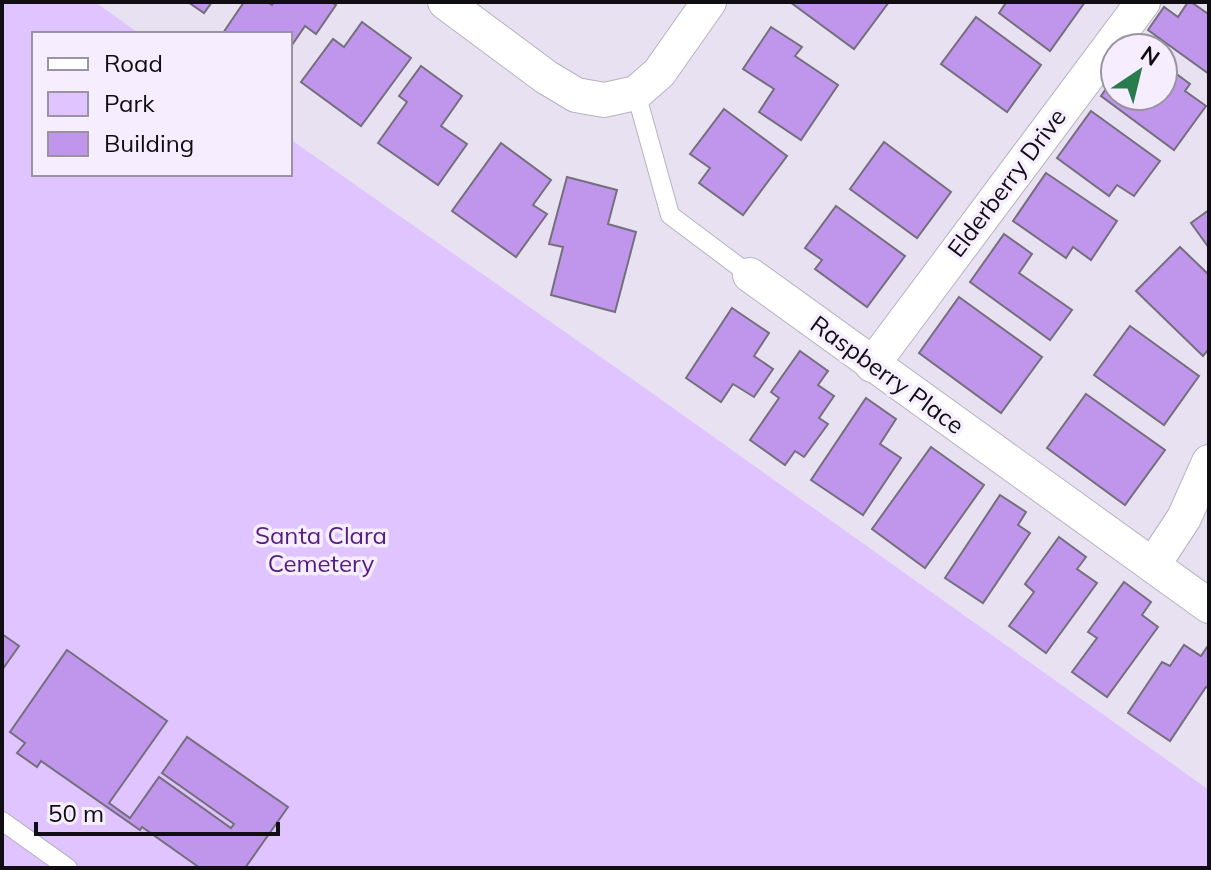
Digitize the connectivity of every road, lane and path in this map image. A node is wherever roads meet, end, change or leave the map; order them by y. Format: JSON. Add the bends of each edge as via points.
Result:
{"nodes":[{"id":1,"x":445,"y":2,"type":"edge"},
{"id":2,"x":709,"y":2,"type":"edge"},
{"id":3,"x":1143,"y":2,"type":"edge"},
{"id":4,"x":636,"y":93,"type":"junction"},
{"id":5,"x":750,"y":275,"type":"joint"},
{"id":6,"x":872,"y":365,"type":"junction"},
{"id":7,"x":1209,"y":462,"type":"edge"},
{"id":8,"x":1153,"y":565,"type":"junction"},
{"id":9,"x":1209,"y":606,"type":"edge"},
{"id":10,"x":2,"y":821,"type":"edge"},
{"id":11,"x":68,"y":868,"type":"edge"}],
"edges":[{"from":1,"to":4,"type":"street","via":[[576,95],[604,100]]},
{"from":2,"to":4,"type":"street","via":[[659,73]]},
{"from":3,"to":6,"type":"street","name":"Elderberry Drive"},
{"from":4,"to":5,"type":"lane","name":"Raspberry Place","via":[[670,215]]},
{"from":5,"to":6,"type":"street","name":"Raspberry Place"},
{"from":6,"to":8,"type":"street","name":"Raspberry Place"},
{"from":7,"to":8,"type":"street","via":[[1184,518]]},
{"from":8,"to":9,"type":"street","name":"Raspberry Place"},
{"from":10,"to":11,"type":"lane"}]}
